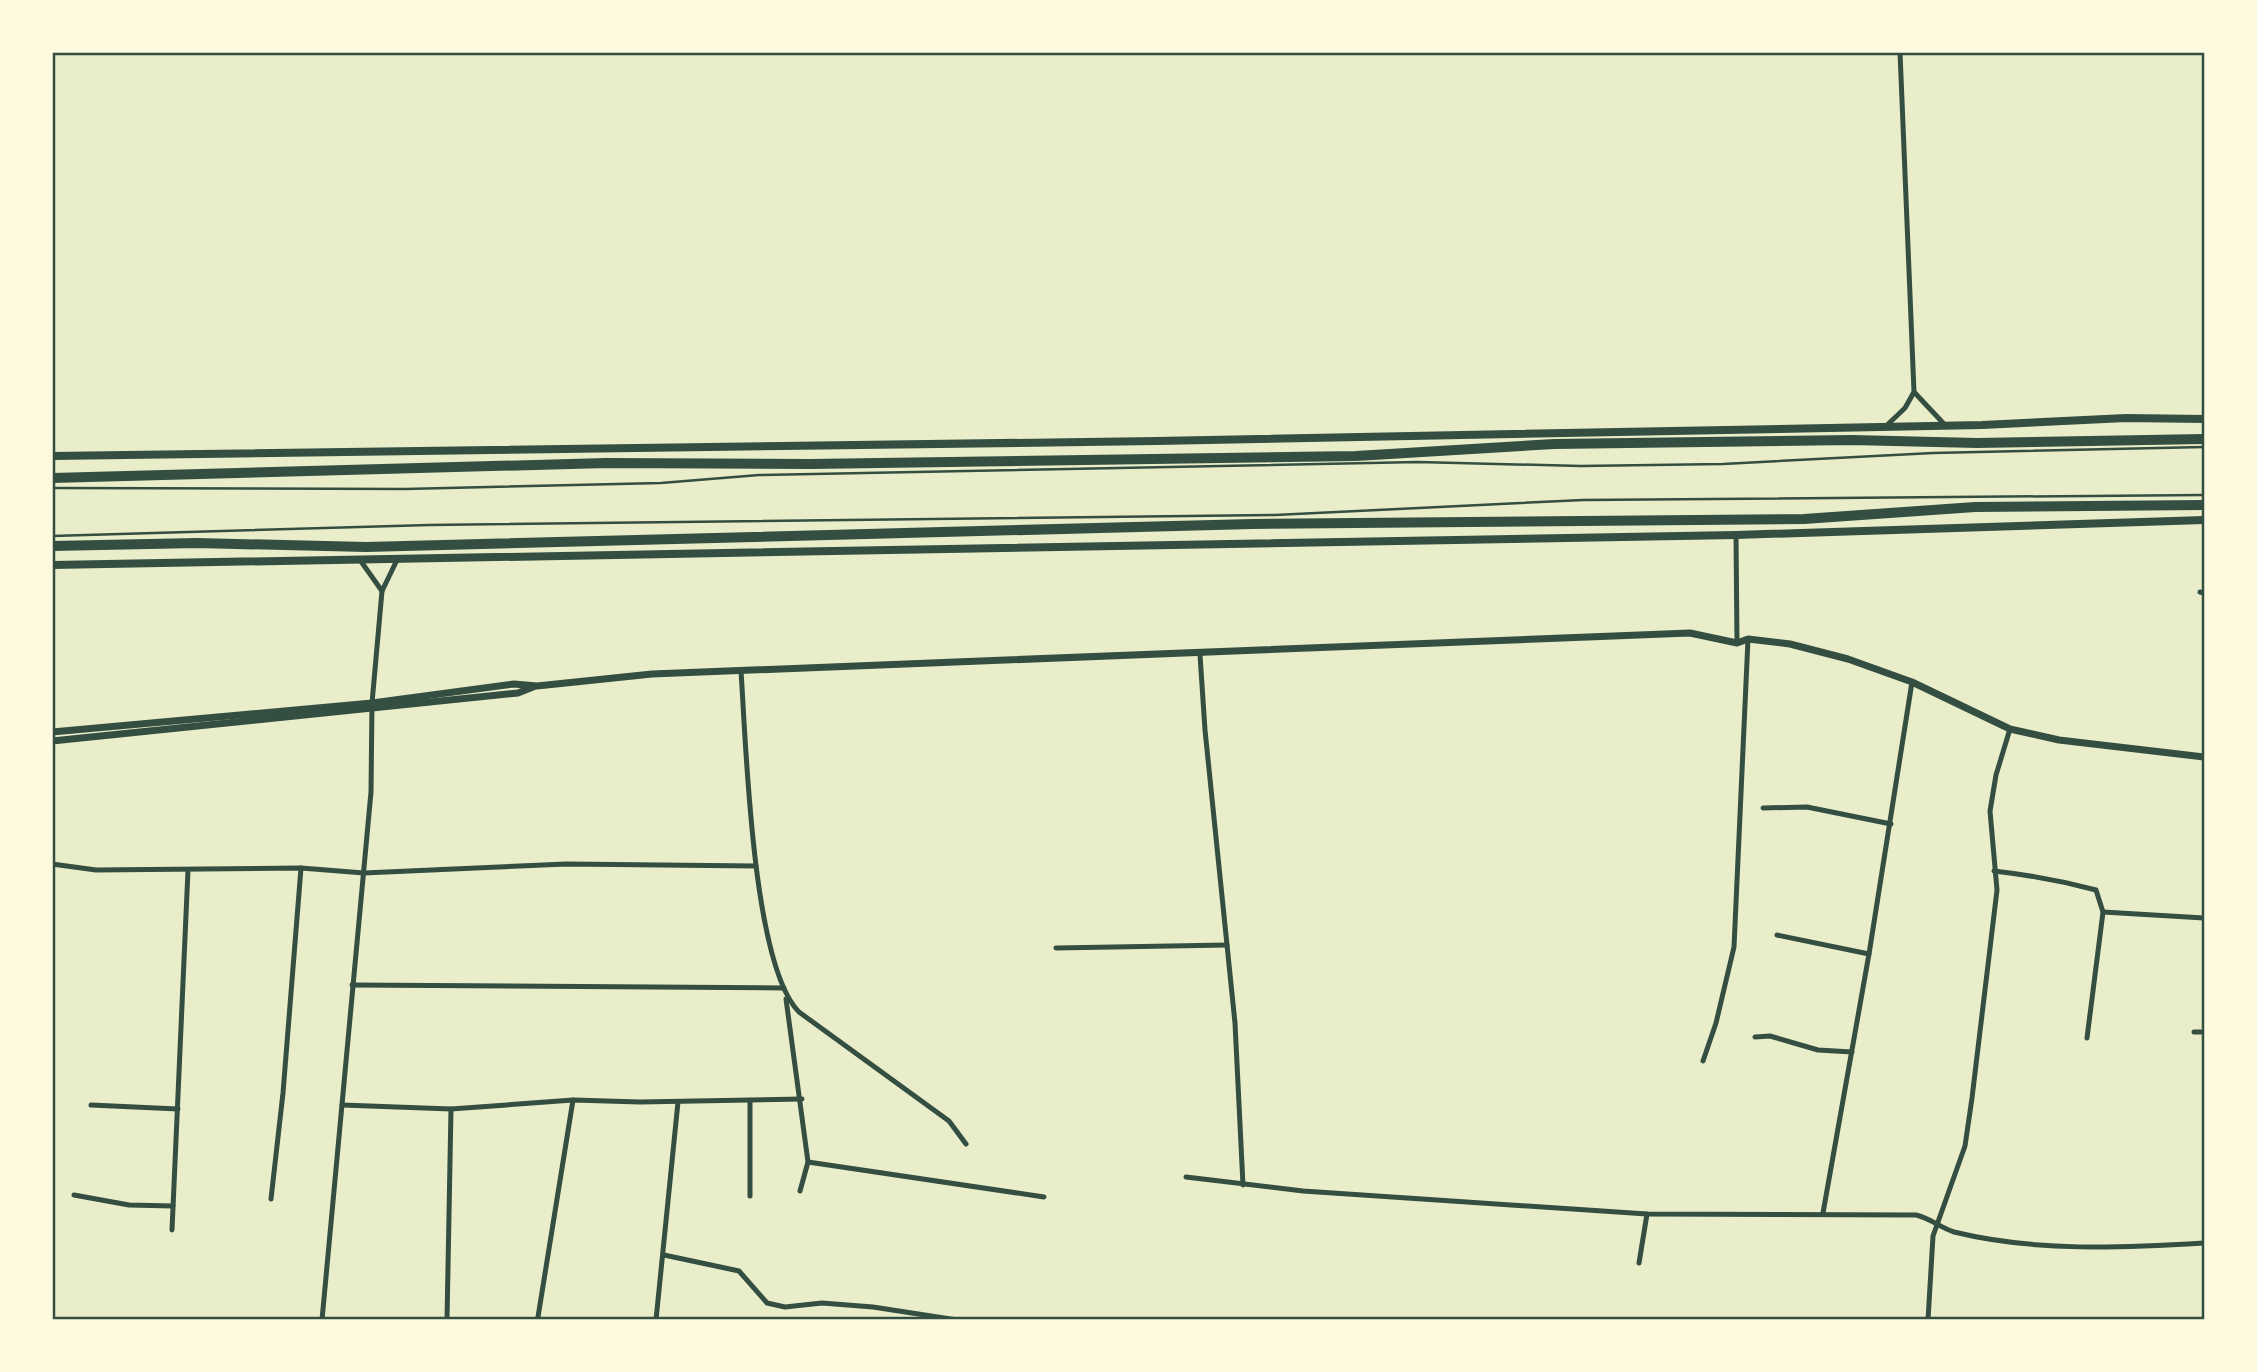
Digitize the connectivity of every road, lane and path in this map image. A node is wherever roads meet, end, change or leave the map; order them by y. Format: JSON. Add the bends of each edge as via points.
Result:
{"nodes":[{"id":1,"x":1900,"y":52,"type":"edge"},
{"id":2,"x":1914,"y":392,"type":"junction"},
{"id":3,"x":2204,"y":419,"type":"edge"},
{"id":4,"x":1885,"y":426,"type":"junction"},
{"id":5,"x":1946,"y":426,"type":"junction"},
{"id":6,"x":2204,"y":439,"type":"edge"},
{"id":7,"x":2204,"y":447,"type":"edge"},
{"id":8,"x":52,"y":456,"type":"edge"},
{"id":9,"x":52,"y":478,"type":"edge"},
{"id":10,"x":52,"y":488,"type":"edge"},
{"id":11,"x":2204,"y":495,"type":"edge"},
{"id":12,"x":2204,"y":505,"type":"edge"},
{"id":13,"x":2204,"y":520,"type":"edge"},
{"id":14,"x":1736,"y":535,"type":"junction"},
{"id":15,"x":52,"y":536,"type":"edge"},
{"id":16,"x":52,"y":546,"type":"edge"},
{"id":17,"x":360,"y":560,"type":"junction"},
{"id":18,"x":397,"y":560,"type":"junction"},
{"id":19,"x":52,"y":565,"type":"edge"},
{"id":20,"x":382,"y":591,"type":"junction"},
{"id":21,"x":1748,"y":639,"type":"junction"},
{"id":22,"x":1737,"y":643,"type":"junction"},
{"id":23,"x":1200,"y":655,"type":"junction"},
{"id":24,"x":741,"y":671,"type":"junction"},
{"id":25,"x":1912,"y":682,"type":"junction"},
{"id":26,"x":372,"y":706,"type":"junction"},
{"id":27,"x":2010,"y":729,"type":"junction"},
{"id":28,"x":52,"y":732,"type":"edge"},
{"id":29,"x":52,"y":741,"type":"edge"},
{"id":30,"x":2204,"y":757,"type":"edge"},
{"id":31,"x":1763,"y":808,"type":"dead end"},
{"id":32,"x":1891,"y":824,"type":"junction"},
{"id":33,"x":52,"y":864,"type":"edge"},
{"id":34,"x":756,"y":866,"type":"junction"},
{"id":35,"x":301,"y":868,"type":"junction"},
{"id":36,"x":188,"y":870,"type":"junction"},
{"id":37,"x":1994,"y":871,"type":"junction"},
{"id":38,"x":364,"y":873,"type":"junction"},
{"id":39,"x":2103,"y":912,"type":"junction"},
{"id":40,"x":2204,"y":918,"type":"edge"},
{"id":41,"x":1777,"y":935,"type":"dead end"},
{"id":42,"x":1227,"y":945,"type":"junction"},
{"id":43,"x":1056,"y":948,"type":"dead end"},
{"id":44,"x":1869,"y":954,"type":"junction"},
{"id":45,"x":352,"y":985,"type":"junction"},
{"id":46,"x":784,"y":988,"type":"junction"},
{"id":47,"x":786,"y":999,"type":"junction"},
{"id":48,"x":2194,"y":1032,"type":"dead end"},
{"id":49,"x":2204,"y":1032,"type":"edge"},
{"id":50,"x":1755,"y":1037,"type":"dead end"},
{"id":51,"x":2087,"y":1038,"type":"dead end"},
{"id":52,"x":1852,"y":1052,"type":"junction"},
{"id":53,"x":1703,"y":1062,"type":"dead end"},
{"id":54,"x":802,"y":1099,"type":"junction"},
{"id":55,"x":573,"y":1100,"type":"junction"},
{"id":56,"x":677,"y":1102,"type":"junction"},
{"id":57,"x":750,"y":1102,"type":"junction"},
{"id":58,"x":91,"y":1105,"type":"dead end"},
{"id":59,"x":342,"y":1105,"type":"junction"},
{"id":60,"x":178,"y":1109,"type":"junction"},
{"id":61,"x":451,"y":1110,"type":"junction"},
{"id":62,"x":966,"y":1144,"type":"dead end"},
{"id":63,"x":808,"y":1162,"type":"junction"},
{"id":64,"x":1186,"y":1177,"type":"dead end"},
{"id":65,"x":1243,"y":1185,"type":"junction"},
{"id":66,"x":800,"y":1191,"type":"dead end"},
{"id":67,"x":74,"y":1195,"type":"dead end"},
{"id":68,"x":750,"y":1196,"type":"dead end"},
{"id":69,"x":1044,"y":1197,"type":"dead end"},
{"id":70,"x":271,"y":1199,"type":"dead end"},
{"id":71,"x":173,"y":1206,"type":"junction"},
{"id":72,"x":1823,"y":1213,"type":"junction"},
{"id":73,"x":1647,"y":1214,"type":"junction"},
{"id":74,"x":1938,"y":1223,"type":"junction"},
{"id":75,"x":172,"y":1230,"type":"dead end"},
{"id":76,"x":2204,"y":1243,"type":"edge"},
{"id":77,"x":664,"y":1255,"type":"junction"},
{"id":78,"x":1639,"y":1263,"type":"dead end"},
{"id":79,"x":538,"y":1317,"type":"dead end"},
{"id":80,"x":322,"y":1320,"type":"edge"},
{"id":81,"x":447,"y":1320,"type":"edge"},
{"id":82,"x":656,"y":1320,"type":"edge"},
{"id":83,"x":957,"y":1320,"type":"edge"},
{"id":84,"x":1928,"y":1320,"type":"edge"}],
"edges":[{"from":1,"to":2,"type":"street"},
{"from":2,"to":4,"type":"street","via":[[1905,408]]},
{"from":2,"to":5,"type":"street"},
{"from":3,"to":5,"type":"main road"},
{"from":4,"to":5,"type":"main road"},
{"from":4,"to":8,"type":"main road","via":[[583,451]]},
{"from":6,"to":9,"type":"highway","via":[[1554,444],[1356,456],[606,463]]},
{"from":7,"to":10,"type":"lane","via":[[1933,453],[1723,464],[1418,462],[759,475],[662,483],[419,489]]},
{"from":11,"to":15,"type":"lane","via":[[1583,500],[1262,515],[469,524]]},
{"from":12,"to":16,"type":"highway","via":[[1975,507],[1804,519],[1252,524],[366,547]]},
{"from":13,"to":14,"type":"main road"},
{"from":14,"to":18,"type":"main road"},
{"from":14,"to":22,"type":"street"},
{"from":17,"to":18,"type":"main road"},
{"from":17,"to":19,"type":"main road"},
{"from":17,"to":20,"type":"street"},
{"from":18,"to":20,"type":"street"},
{"from":20,"to":26,"type":"street"},
{"from":21,"to":22,"type":"main road"},
{"from":21,"to":25,"type":"main road","via":[[1820,651]]},
{"from":21,"to":53,"type":"street","via":[[1734,947]]},
{"from":22,"to":23,"type":"main road","via":[[1690,633]]},
{"from":23,"to":24,"type":"main road","via":[[1016,657]]},
{"from":23,"to":42,"type":"street"},
{"from":24,"to":26,"type":"main road","via":[[514,684]]},
{"from":24,"to":34,"type":"street"},
{"from":25,"to":27,"type":"main road"},
{"from":25,"to":32,"type":"street"},
{"from":26,"to":28,"type":"main road"},
{"from":26,"to":29,"type":"main road"},
{"from":26,"to":38,"type":"street"},
{"from":27,"to":30,"type":"main road","via":[[2085,744]]},
{"from":27,"to":37,"type":"street","via":[[1990,811]]},
{"from":31,"to":32,"type":"street","via":[[1807,807]]},
{"from":32,"to":44,"type":"street"},
{"from":33,"to":36,"type":"street","via":[[96,870]]},
{"from":34,"to":38,"type":"street","via":[[566,864]]},
{"from":34,"to":46,"type":"street","via":[[773,956]]},
{"from":35,"to":36,"type":"street"},
{"from":35,"to":38,"type":"street"},
{"from":35,"to":70,"type":"street"},
{"from":36,"to":60,"type":"street"},
{"from":37,"to":39,"type":"street","via":[[2096,890]]},
{"from":37,"to":74,"type":"street","via":[[1995,913],[1967,1134]]},
{"from":38,"to":45,"type":"street"},
{"from":39,"to":40,"type":"street"},
{"from":39,"to":51,"type":"street"},
{"from":41,"to":44,"type":"street"},
{"from":42,"to":43,"type":"street"},
{"from":42,"to":65,"type":"street"},
{"from":44,"to":52,"type":"street"},
{"from":45,"to":46,"type":"street"},
{"from":45,"to":59,"type":"street"},
{"from":46,"to":47,"type":"street"},
{"from":47,"to":54,"type":"street"},
{"from":47,"to":62,"type":"street","via":[[949,1121]]},
{"from":48,"to":49,"type":"street"},
{"from":50,"to":52,"type":"street"},
{"from":52,"to":72,"type":"street"},
{"from":54,"to":57,"type":"street"},
{"from":54,"to":63,"type":"street"},
{"from":55,"to":56,"type":"street"},
{"from":55,"to":61,"type":"street"},
{"from":55,"to":79,"type":"street"},
{"from":56,"to":57,"type":"street"},
{"from":56,"to":77,"type":"street"},
{"from":57,"to":68,"type":"street"},
{"from":58,"to":60,"type":"street"},
{"from":59,"to":61,"type":"street"},
{"from":59,"to":80,"type":"street"},
{"from":60,"to":71,"type":"street"},
{"from":61,"to":81,"type":"street"},
{"from":63,"to":66,"type":"street"},
{"from":63,"to":69,"type":"street"},
{"from":64,"to":65,"type":"street"},
{"from":65,"to":73,"type":"street"},
{"from":67,"to":71,"type":"street","via":[[129,1205]]},
{"from":71,"to":75,"type":"street"},
{"from":72,"to":73,"type":"street"},
{"from":72,"to":74,"type":"street","via":[[1916,1215]]},
{"from":73,"to":78,"type":"street"},
{"from":74,"to":76,"type":"street","via":[[1951,1231],[2030,1244],[2119,1248]]},
{"from":74,"to":84,"type":"street","via":[[1932,1245]]},
{"from":77,"to":82,"type":"street"},
{"from":77,"to":83,"type":"street","via":[[739,1271],[767,1303],[776,1305],[873,1307]]}]}
